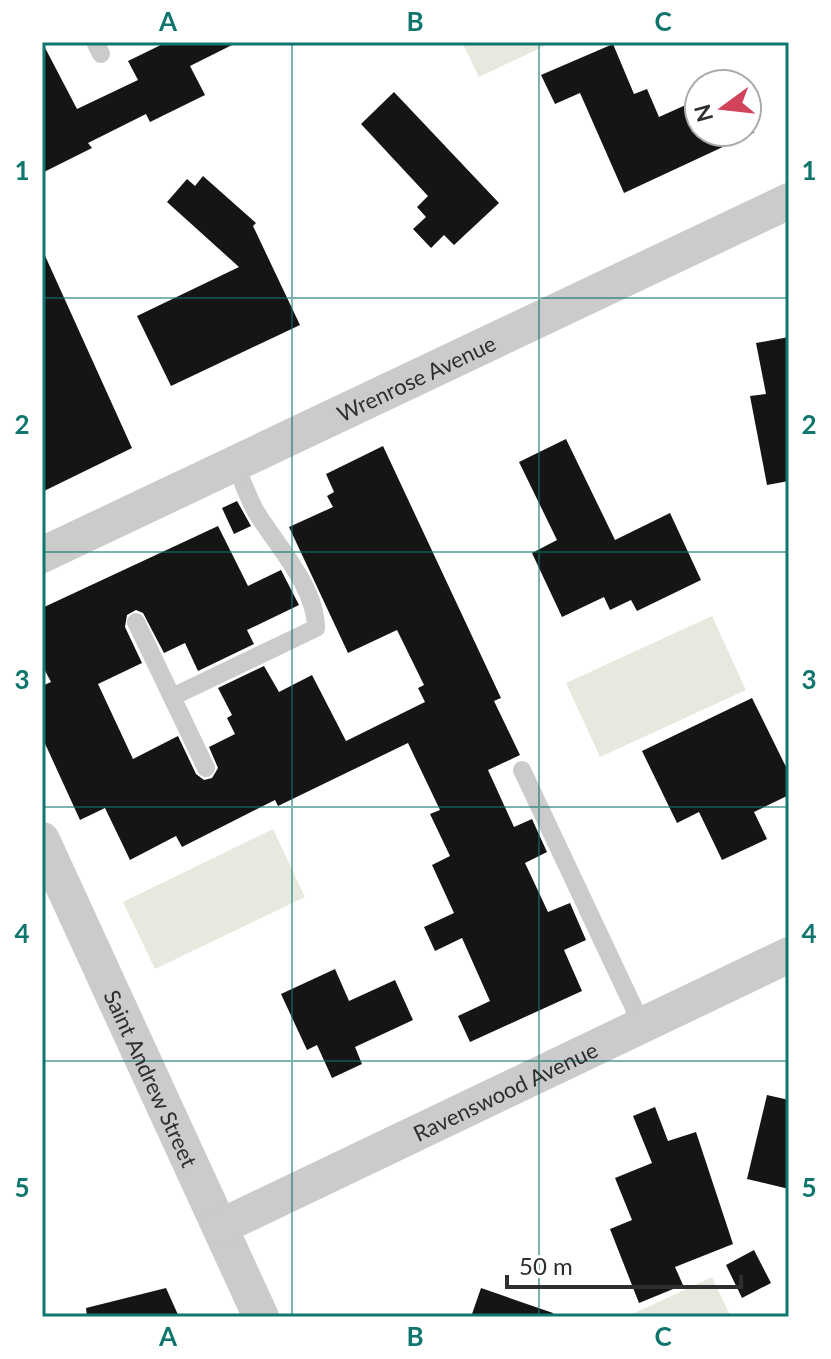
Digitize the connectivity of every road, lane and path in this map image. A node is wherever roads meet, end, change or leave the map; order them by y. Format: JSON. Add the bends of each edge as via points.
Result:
{"nodes":[{"id":1,"x":789,"y":201,"type":"edge"},
{"id":2,"x":235,"y":463,"type":"junction"},
{"id":3,"x":42,"y":555,"type":"edge"},
{"id":4,"x":136,"y":622,"type":"dead end"},
{"id":5,"x":172,"y":697,"type":"junction"},
{"id":6,"x":206,"y":768,"type":"dead end"},
{"id":7,"x":522,"y":770,"type":"dead end"},
{"id":8,"x":42,"y":840,"type":"edge"},
{"id":9,"x":789,"y":955,"type":"edge"},
{"id":10,"x":642,"y":1025,"type":"junction"},
{"id":11,"x":220,"y":1227,"type":"junction"},
{"id":12,"x":261,"y":1317,"type":"edge"}],
"edges":[{"from":1,"to":2,"type":"street","name":"Wrenrose Avenue"},
{"from":2,"to":3,"type":"street","name":"Wrenrose Avenue"},
{"from":2,"to":5,"type":"lane","via":[[253,508],[299,578],[316,628]]},
{"from":4,"to":5,"type":"lane"},
{"from":5,"to":6,"type":"lane"},
{"from":7,"to":10,"type":"lane"},
{"from":8,"to":11,"type":"street","name":"Saint Andrew Street"},
{"from":9,"to":10,"type":"street","name":"Ravenswood Avenue"},
{"from":10,"to":11,"type":"street","name":"Ravenswood Avenue"},
{"from":11,"to":12,"type":"street","name":"Saint Andrew Street"}]}
